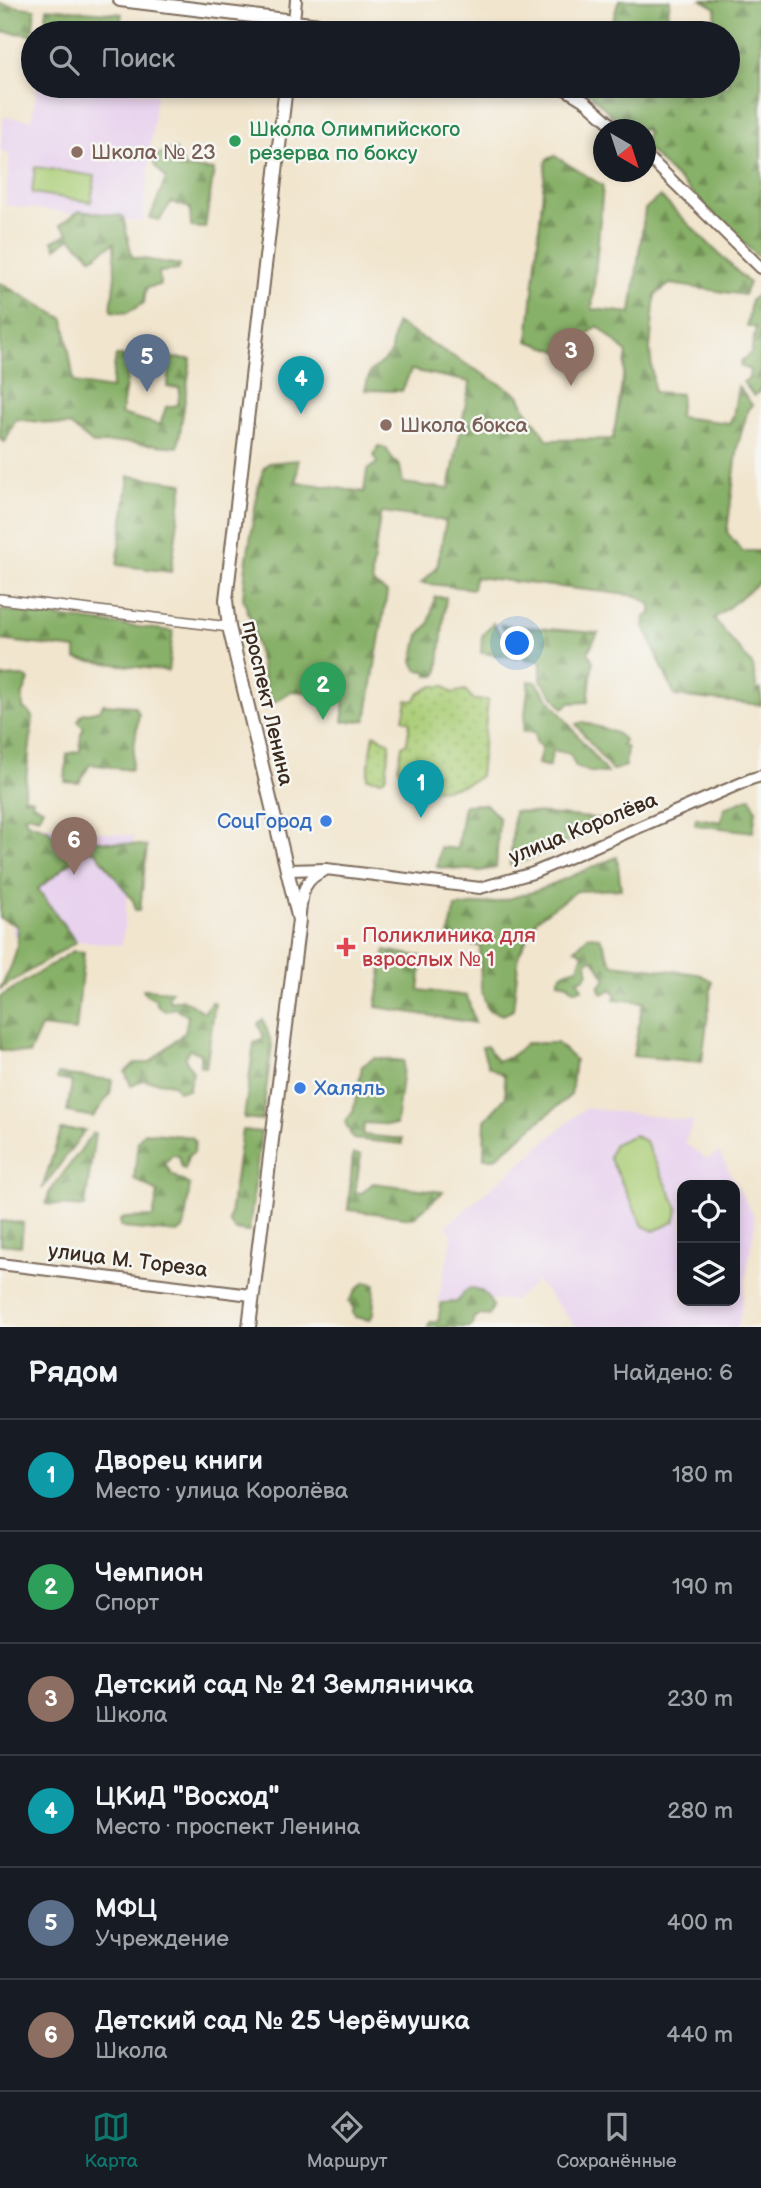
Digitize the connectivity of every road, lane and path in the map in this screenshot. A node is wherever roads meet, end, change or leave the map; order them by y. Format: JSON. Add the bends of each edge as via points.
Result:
{"nodes":[{"id":1,"x":120,"y":0,"type":"edge"},
{"id":2,"x":296,"y":0,"type":"edge"},
{"id":3,"x":255,"y":21,"type":"edge"},
{"id":4,"x":294,"y":21,"type":"edge"},
{"id":5,"x":285,"y":98,"type":"edge"},
{"id":6,"x":580,"y":98,"type":"edge"},
{"id":7,"x":605,"y":119,"type":"edge"},
{"id":8,"x":656,"y":165,"type":"edge"},
{"id":9,"x":761,"y":268,"type":"edge"},
{"id":10,"x":0,"y":599,"type":"edge"},
{"id":11,"x":229,"y":628,"type":"junction"},
{"id":12,"x":761,"y":776,"type":"edge"},
{"id":13,"x":326,"y":869,"type":"junction"},
{"id":14,"x":288,"y":870,"type":"junction"},
{"id":15,"x":299,"y":920,"type":"junction"},
{"id":16,"x":0,"y":1264,"type":"edge"},
{"id":17,"x":251,"y":1295,"type":"junction"},
{"id":18,"x":248,"y":1327,"type":"edge"}],
"edges":[{"from":1,"to":3,"type":"main road"},
{"from":2,"to":4,"type":"street"},
{"from":5,"to":11,"type":"main road","name":"проспект Ленина","via":[[226,600]]},
{"from":6,"to":7,"type":"street"},
{"from":8,"to":9,"type":"street"},
{"from":10,"to":11,"type":"street"},
{"from":11,"to":14,"type":"main road","name":"проспект Ленина"},
{"from":12,"to":13,"type":"street","name":"улица Королёва","via":[[533,873],[480,888]]},
{"from":13,"to":14,"type":"street","name":"улица Королёва"},
{"from":13,"to":15,"type":"street","via":[[306,885]]},
{"from":14,"to":15,"type":"main road","name":"проспект Ленина"},
{"from":15,"to":17,"type":"main road","name":"проспект Ленина"},
{"from":16,"to":17,"type":"street","name":"улица М. Тореза"},
{"from":17,"to":18,"type":"main road","name":"проспект Ленина"}]}
